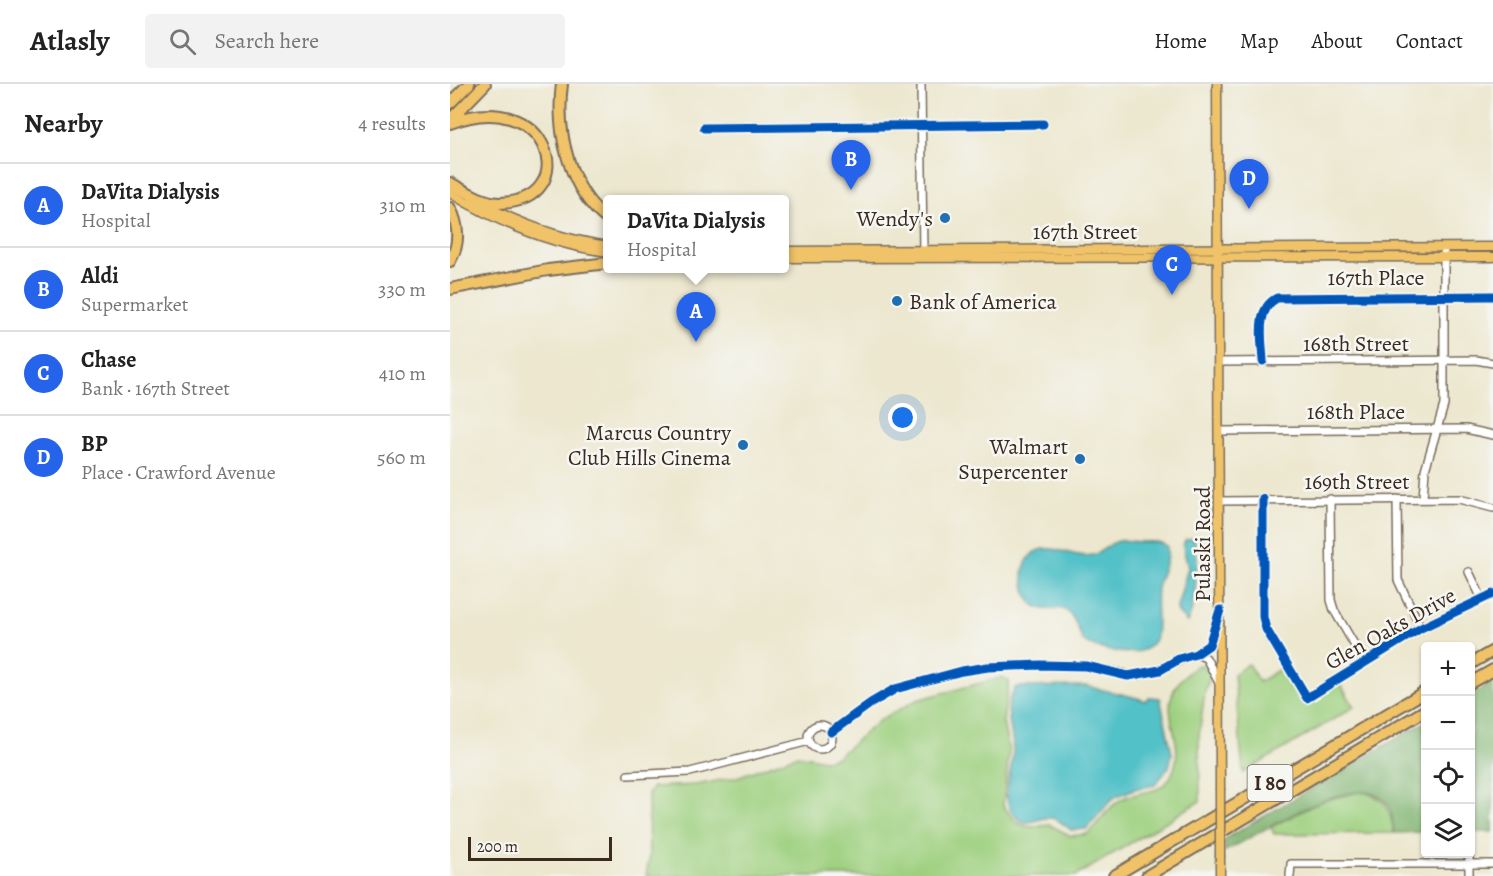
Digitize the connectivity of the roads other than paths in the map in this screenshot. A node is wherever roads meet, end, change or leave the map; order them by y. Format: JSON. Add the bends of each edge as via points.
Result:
{"nodes":[{"id":1,"x":469,"y":84,"type":"edge"},
{"id":2,"x":484,"y":84,"type":"edge"},
{"id":3,"x":562,"y":84,"type":"edge"},
{"id":4,"x":921,"y":84,"type":"edge"},
{"id":5,"x":1217,"y":84,"type":"edge"},
{"id":6,"x":450,"y":103,"type":"edge"},
{"id":7,"x":500,"y":104,"type":"dead end"},
{"id":8,"x":535,"y":117,"type":"dead end"},
{"id":9,"x":450,"y":122,"type":"edge"},
{"id":10,"x":1043,"y":124,"type":"dead end"},
{"id":11,"x":921,"y":125,"type":"junction"},
{"id":12,"x":704,"y":128,"type":"dead end"},
{"id":13,"x":450,"y":185,"type":"edge"},
{"id":14,"x":450,"y":193,"type":"edge"},
{"id":15,"x":450,"y":208,"type":"edge"},
{"id":16,"x":603,"y":214,"type":"edge"},
{"id":17,"x":603,"y":245,"type":"edge"},
{"id":18,"x":1493,"y":247,"type":"edge"},
{"id":19,"x":1444,"y":248,"type":"junction"},
{"id":20,"x":603,"y":251,"type":"edge"},
{"id":21,"x":789,"y":251,"type":"edge"},
{"id":22,"x":1218,"y":253,"type":"junction"},
{"id":23,"x":923,"y":254,"type":"junction"},
{"id":24,"x":1444,"y":257,"type":"junction"},
{"id":25,"x":1493,"y":257,"type":"edge"},
{"id":26,"x":789,"y":258,"type":"edge"},
{"id":27,"x":450,"y":261,"type":"edge"},
{"id":28,"x":603,"y":264,"type":"edge"},
{"id":29,"x":450,"y":289,"type":"edge"},
{"id":30,"x":1444,"y":296,"type":"junction"},
{"id":31,"x":1493,"y":296,"type":"edge"},
{"id":32,"x":1444,"y":360,"type":"junction"},
{"id":33,"x":1263,"y":361,"type":"junction"},
{"id":34,"x":1219,"y":362,"type":"junction"},
{"id":35,"x":1493,"y":363,"type":"edge"},
{"id":36,"x":1437,"y":429,"type":"junction"},
{"id":37,"x":1219,"y":431,"type":"junction"},
{"id":38,"x":1493,"y":435,"type":"edge"},
{"id":39,"x":1423,"y":498,"type":"junction"},
{"id":40,"x":1263,"y":499,"type":"junction"},
{"id":41,"x":1330,"y":499,"type":"junction"},
{"id":42,"x":1397,"y":499,"type":"junction"},
{"id":43,"x":1219,"y":501,"type":"junction"},
{"id":44,"x":1493,"y":508,"type":"edge"},
{"id":45,"x":1468,"y":572,"type":"dead end"},
{"id":46,"x":1493,"y":594,"type":"edge"},
{"id":47,"x":1482,"y":598,"type":"junction"},
{"id":48,"x":1220,"y":610,"type":"junction"},
{"id":49,"x":1421,"y":628,"type":"junction"},
{"id":50,"x":1493,"y":651,"type":"edge"},
{"id":51,"x":1196,"y":654,"type":"junction"},
{"id":52,"x":1475,"y":661,"type":"edge"},
{"id":53,"x":1365,"y":663,"type":"junction"},
{"id":54,"x":1493,"y":670,"type":"edge"},
{"id":55,"x":1475,"y":680,"type":"edge"},
{"id":56,"x":1219,"y":685,"type":"junction"},
{"id":57,"x":1421,"y":693,"type":"edge"},
{"id":58,"x":1421,"y":712,"type":"edge"},
{"id":59,"x":831,"y":732,"type":"junction"},
{"id":60,"x":809,"y":741,"type":"junction"},
{"id":61,"x":627,"y":775,"type":"dead end"},
{"id":62,"x":1469,"y":858,"type":"edge"},
{"id":63,"x":1469,"y":864,"type":"junction"},
{"id":64,"x":1493,"y":864,"type":"edge"},
{"id":65,"x":1114,"y":876,"type":"edge"},
{"id":66,"x":1147,"y":876,"type":"edge"},
{"id":67,"x":1220,"y":876,"type":"edge"},
{"id":68,"x":1290,"y":876,"type":"edge"},
{"id":69,"x":1469,"y":876,"type":"edge"}],
"edges":[{"from":1,"to":6,"type":"highway"},
{"from":2,"to":9,"type":"highway"},
{"from":3,"to":16,"type":"highway","via":[[562,133],[567,156],[574,177]]},
{"from":4,"to":11,"type":"street"},
{"from":5,"to":22,"type":"main road","name":"Pulaski Road"},
{"from":7,"to":9,"type":"highway","via":[[476,108]]},
{"from":8,"to":13,"type":"highway","via":[[548,146],[548,160],[545,173],[527,193],[502,203]]},
{"from":10,"to":11,"type":"street"},
{"from":11,"to":12,"type":"street"},
{"from":11,"to":23,"type":"street"},
{"from":13,"to":17,"type":"main road","via":[[517,221]]},
{"from":14,"to":20,"type":"main road","via":[[515,227],[547,239]]},
{"from":15,"to":27,"type":"highway","via":[[457,239]]},
{"from":18,"to":19,"type":"main road","name":"167th Street"},
{"from":19,"to":22,"type":"main road","name":"167th Street"},
{"from":19,"to":24,"type":"street"},
{"from":21,"to":23,"type":"main road","name":"167th Street"},
{"from":22,"to":23,"type":"main road","name":"167th Street"},
{"from":22,"to":24,"type":"main road","name":"167th Street"},
{"from":22,"to":34,"type":"main road","name":"Pulaski Road"},
{"from":23,"to":26,"type":"main road","name":"167th Street"},
{"from":24,"to":25,"type":"main road","name":"167th Street"},
{"from":24,"to":30,"type":"street"},
{"from":28,"to":29,"type":"highway"},
{"from":30,"to":31,"type":"street","name":"167th Place"},
{"from":30,"to":32,"type":"street"},
{"from":30,"to":33,"type":"street","name":"167th Place","via":[[1286,296],[1272,300],[1264,310]]},
{"from":32,"to":33,"type":"street","name":"168th Street"},
{"from":32,"to":35,"type":"street","name":"168th Street"},
{"from":32,"to":36,"type":"street","via":[[1444,405]]},
{"from":33,"to":34,"type":"street","name":"168th Street"},
{"from":34,"to":37,"type":"main road","name":"Pulaski Road"},
{"from":36,"to":37,"type":"street","name":"168th Place"},
{"from":36,"to":38,"type":"street","name":"168th Place","via":[[1474,429]]},
{"from":36,"to":39,"type":"street","via":[[1425,470]]},
{"from":37,"to":43,"type":"main road","name":"Pulaski Road"},
{"from":39,"to":42,"type":"street","name":"169th Street"},
{"from":39,"to":44,"type":"street","name":"169th Street","via":[[1466,499]]},
{"from":40,"to":41,"type":"street","name":"169th Street"},
{"from":40,"to":43,"type":"street","name":"169th Street"},
{"from":40,"to":53,"type":"street","name":"Glen Oaks Drive","via":[[1263,617],[1266,629],[1307,698]]},
{"from":41,"to":42,"type":"street","name":"169th Street"},
{"from":41,"to":53,"type":"street","via":[[1331,600]]},
{"from":42,"to":49,"type":"street","via":[[1398,580]]},
{"from":43,"to":48,"type":"main road","name":"Pulaski Road"},
{"from":45,"to":47,"type":"street"},
{"from":46,"to":47,"type":"street","name":"Glen Oaks Drive"},
{"from":47,"to":49,"type":"street","name":"Glen Oaks Drive"},
{"from":48,"to":51,"type":"street","via":[[1211,642]]},
{"from":48,"to":56,"type":"main road","name":"Pulaski Road"},
{"from":49,"to":53,"type":"street","name":"Glen Oaks Drive"},
{"from":50,"to":52,"type":"highway"},
{"from":51,"to":56,"type":"street","via":[[1206,658]]},
{"from":51,"to":59,"type":"street","via":[[1137,676],[1086,666],[1005,666],[962,671],[895,689]]},
{"from":54,"to":55,"type":"highway"},
{"from":56,"to":67,"type":"main road","name":"Pulaski Road","bridge":true},
{"from":57,"to":65,"type":"highway","number":"I 80"},
{"from":58,"to":66,"type":"highway","number":"I 80"},
{"from":59,"to":60,"type":"street","via":[[815,726]]},
{"from":59,"to":60,"type":"street","via":[[831,740],[823,748],[815,748]]},
{"from":60,"to":61,"type":"street","via":[[690,772]]},
{"from":62,"to":63,"type":"street"},
{"from":63,"to":64,"type":"street"},
{"from":63,"to":68,"type":"street","via":[[1291,864]]},
{"from":63,"to":69,"type":"street"}]}
